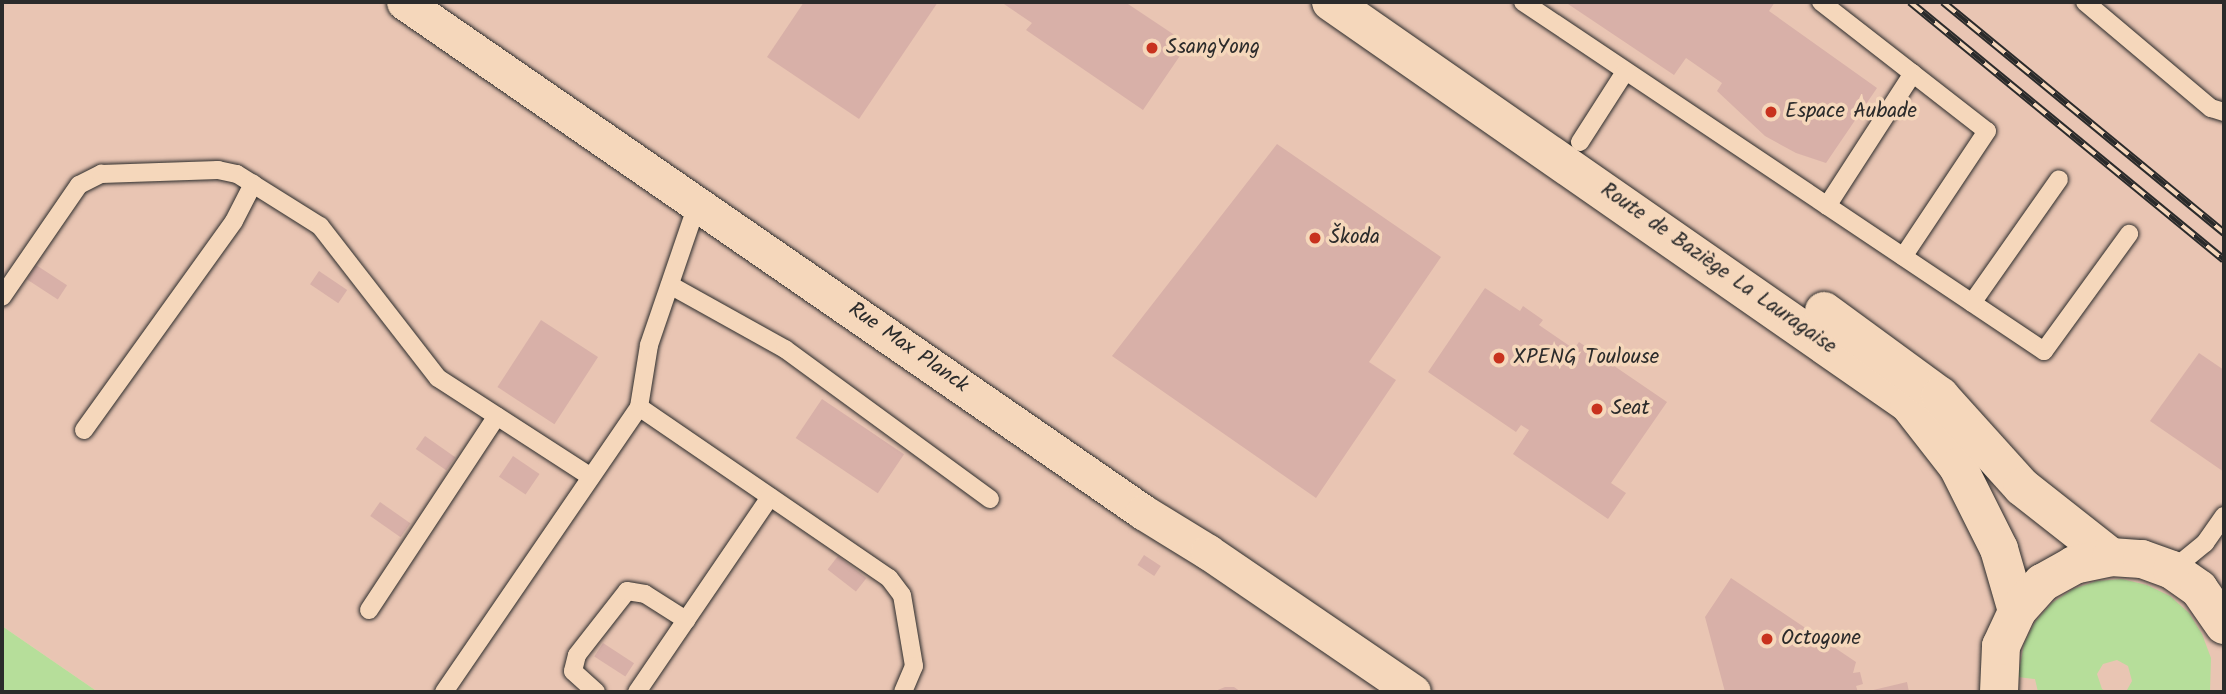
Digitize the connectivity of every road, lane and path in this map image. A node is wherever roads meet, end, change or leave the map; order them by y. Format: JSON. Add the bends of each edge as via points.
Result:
{"nodes":[{"id":1,"x":404,"y":2,"type":"edge"},
{"id":2,"x":1331,"y":2,"type":"edge"},
{"id":3,"x":1376,"y":2,"type":"edge"},
{"id":4,"x":1523,"y":2,"type":"edge"},
{"id":5,"x":1821,"y":2,"type":"edge"},
{"id":6,"x":2085,"y":2,"type":"edge"},
{"id":7,"x":1625,"y":72,"type":"junction"},
{"id":8,"x":1913,"y":73,"type":"junction"},
{"id":9,"x":2224,"y":112,"type":"edge"},
{"id":10,"x":1580,"y":142,"type":"junction"},
{"id":11,"x":2059,"y":179,"type":"dead end"},
{"id":12,"x":253,"y":184,"type":"junction"},
{"id":13,"x":698,"y":202,"type":"junction"},
{"id":14,"x":1827,"y":206,"type":"junction"},
{"id":15,"x":2129,"y":234,"type":"dead end"},
{"id":16,"x":1903,"y":257,"type":"junction"},
{"id":17,"x":670,"y":285,"type":"junction"},
{"id":18,"x":2,"y":297,"type":"edge"},
{"id":19,"x":1972,"y":303,"type":"junction"},
{"id":20,"x":639,"y":407,"type":"junction"},
{"id":21,"x":496,"y":416,"type":"junction"},
{"id":22,"x":84,"y":430,"type":"dead end"},
{"id":23,"x":591,"y":477,"type":"junction"},
{"id":24,"x":770,"y":496,"type":"junction"},
{"id":25,"x":990,"y":499,"type":"dead end"},
{"id":26,"x":2224,"y":516,"type":"edge"},
{"id":27,"x":2111,"y":557,"type":"junction"},
{"id":28,"x":2172,"y":570,"type":"junction"},
{"id":29,"x":369,"y":610,"type":"dead end"},
{"id":30,"x":2017,"y":611,"type":"junction"},
{"id":31,"x":686,"y":620,"type":"junction"},
{"id":32,"x":2224,"y":625,"type":"edge"},
{"id":33,"x":444,"y":692,"type":"edge"},
{"id":34,"x":596,"y":692,"type":"edge"},
{"id":35,"x":637,"y":692,"type":"edge"},
{"id":36,"x":903,"y":692,"type":"edge"},
{"id":37,"x":1413,"y":692,"type":"edge"},
{"id":38,"x":1999,"y":692,"type":"edge"}],
"edges":[{"from":1,"to":13,"type":"street","name":"Rue Max Planck"},
{"from":2,"to":30,"type":"main road","name":"Route de Baziège La Lauragaise","via":[[1909,404],[1958,467],[2000,549]]},
{"from":3,"to":10,"type":"main road","name":"Route de Baziège La Lauragaise"},
{"from":4,"to":7,"type":"lane"},
{"from":5,"to":8,"type":"lane"},
{"from":6,"to":9,"type":"lane","via":[[2211,108]]},
{"from":7,"to":10,"type":"lane"},
{"from":7,"to":14,"type":"lane"},
{"from":8,"to":14,"type":"lane"},
{"from":8,"to":16,"type":"lane","via":[[1987,131]]},
{"from":10,"to":27,"type":"main road","name":"Route de Baziège La Lauragaise","via":[[1940,396],[2022,487]]},
{"from":11,"to":19,"type":"lane"},
{"from":12,"to":18,"type":"lane","via":[[218,170],[101,174],[79,185]]},
{"from":12,"to":21,"type":"lane","via":[[320,226],[424,364]]},
{"from":12,"to":22,"type":"lane","via":[[234,221]]},
{"from":13,"to":17,"type":"lane"},
{"from":13,"to":37,"type":"street","name":"Rue Max Planck","via":[[1143,512]]},
{"from":14,"to":16,"type":"lane"},
{"from":15,"to":19,"type":"lane","via":[[2044,351]]},
{"from":16,"to":19,"type":"lane"},
{"from":17,"to":20,"type":"lane","via":[[649,345]]},
{"from":17,"to":25,"type":"lane","via":[[785,349]]},
{"from":20,"to":23,"type":"lane"},
{"from":20,"to":24,"type":"lane"},
{"from":21,"to":23,"type":"lane"},
{"from":21,"to":29,"type":"lane"},
{"from":23,"to":33,"type":"lane"},
{"from":24,"to":31,"type":"lane"},
{"from":24,"to":36,"type":"lane","via":[[889,578],[902,595],[914,666]]},
{"from":26,"to":28,"type":"lane","via":[[2205,543]]},
{"from":27,"to":28,"type":"main road","via":[[2142,559]]},
{"from":27,"to":30,"type":"main road","via":[[2074,565],[2042,583]]},
{"from":28,"to":32,"type":"main road","via":[[2199,589]]},
{"from":30,"to":38,"type":"main road","via":[[2001,646]]},
{"from":31,"to":34,"type":"lane","via":[[645,594],[627,591],[577,655],[573,671]]},
{"from":31,"to":35,"type":"lane"}]}
